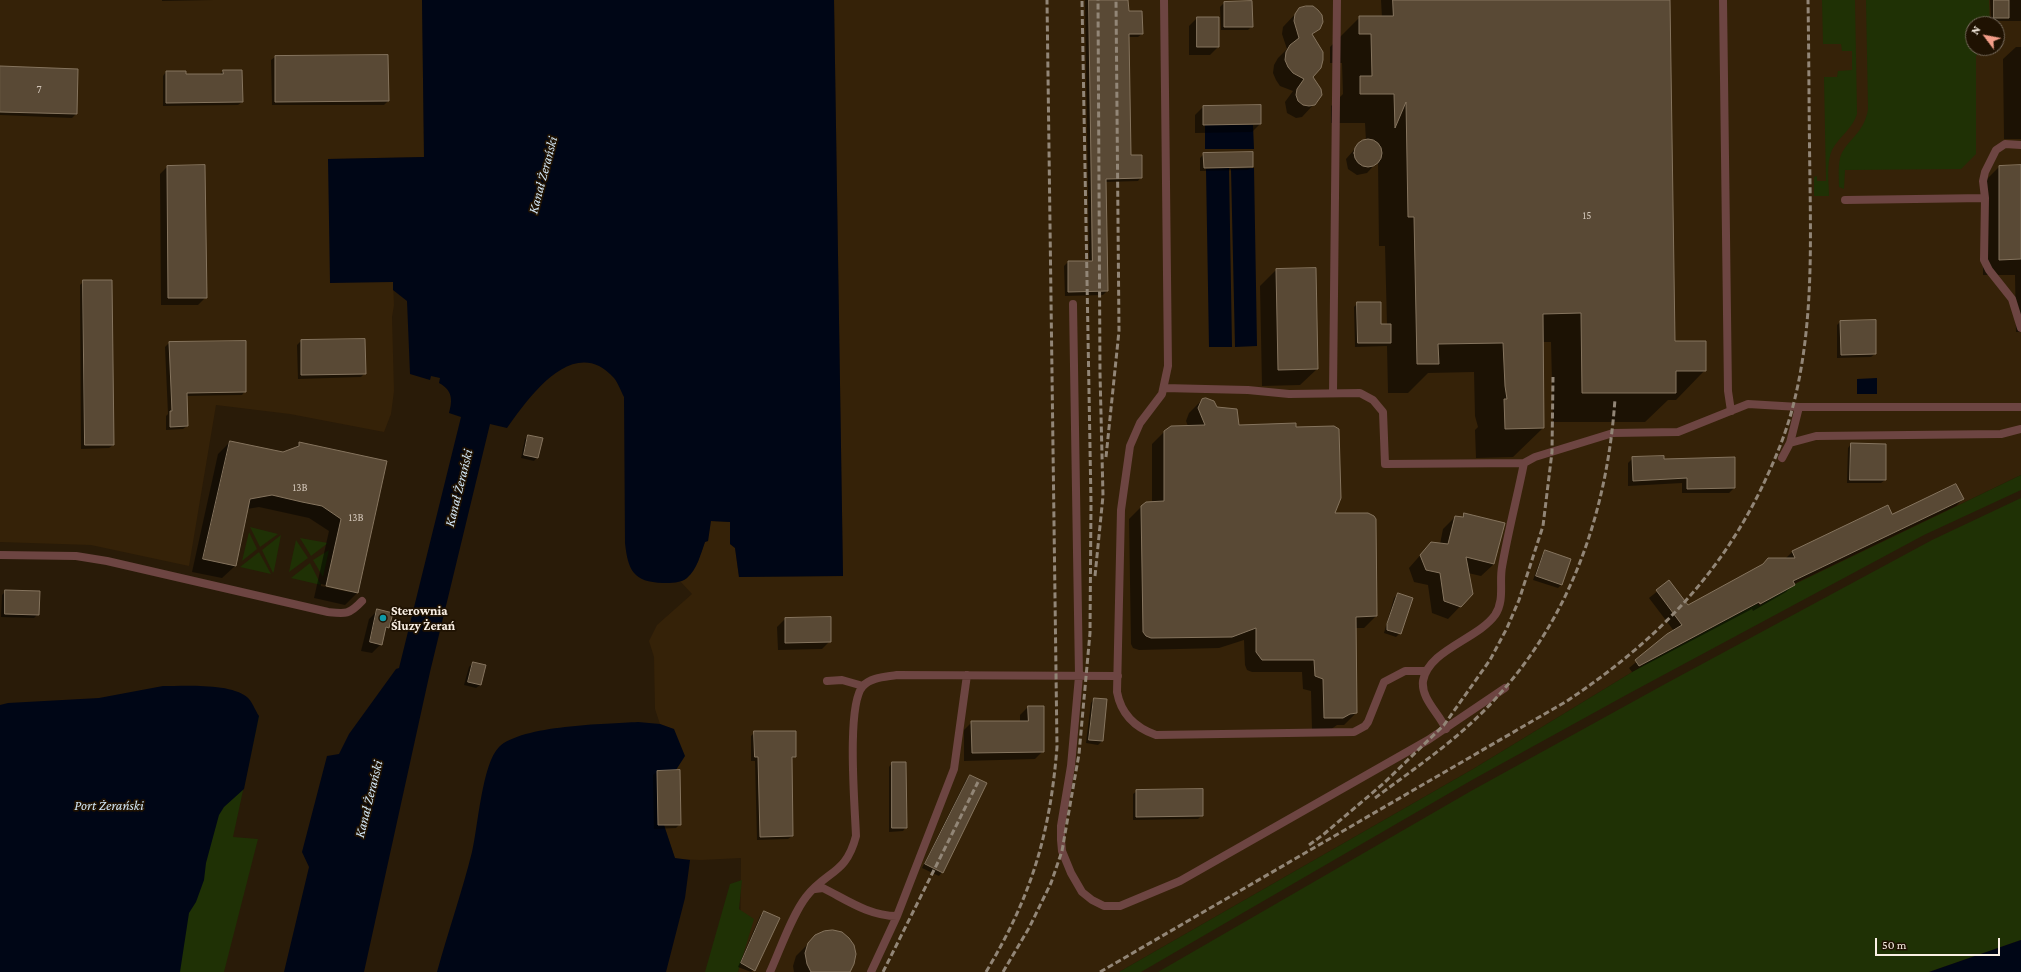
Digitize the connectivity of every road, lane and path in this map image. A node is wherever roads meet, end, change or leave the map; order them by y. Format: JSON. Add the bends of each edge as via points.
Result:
{"nodes":[{"id":1,"x":1164,"y":0,"type":"edge"},
{"id":2,"x":1337,"y":0,"type":"edge"},
{"id":3,"x":1723,"y":0,"type":"edge"},
{"id":4,"x":2021,"y":144,"type":"edge"},
{"id":5,"x":1985,"y":198,"type":"junction"},
{"id":6,"x":1845,"y":200,"type":"dead end"},
{"id":7,"x":1073,"y":304,"type":"dead end"},
{"id":8,"x":2021,"y":328,"type":"edge"},
{"id":9,"x":1164,"y":388,"type":"junction"},
{"id":10,"x":1333,"y":393,"type":"junction"},
{"id":11,"x":1799,"y":407,"type":"junction"},
{"id":12,"x":2021,"y":407,"type":"edge"},
{"id":13,"x":1731,"y":411,"type":"junction"},
{"id":14,"x":2021,"y":429,"type":"edge"},
{"id":15,"x":1790,"y":443,"type":"junction"},
{"id":16,"x":1782,"y":458,"type":"dead end"},
{"id":17,"x":1524,"y":463,"type":"junction"},
{"id":18,"x":0,"y":555,"type":"edge"},
{"id":19,"x":362,"y":601,"type":"dead end"},
{"id":20,"x":1426,"y":671,"type":"junction"},
{"id":21,"x":967,"y":675,"type":"junction"},
{"id":22,"x":1079,"y":676,"type":"junction"},
{"id":23,"x":1118,"y":676,"type":"junction"},
{"id":24,"x":827,"y":681,"type":"dead end"},
{"id":25,"x":863,"y":686,"type":"junction"},
{"id":26,"x":1505,"y":688,"type":"dead end"},
{"id":27,"x":1446,"y":729,"type":"junction"},
{"id":28,"x":815,"y":889,"type":"junction"},
{"id":29,"x":897,"y":916,"type":"junction"},
{"id":30,"x":770,"y":972,"type":"edge"},
{"id":31,"x":871,"y":972,"type":"edge"}],
"edges":[{"from":1,"to":9,"type":"lane","via":[[1169,335]]},
{"from":2,"to":10,"type":"lane"},
{"from":3,"to":13,"type":"lane","via":[[1728,391]]},
{"from":4,"to":5,"type":"lane","via":[[2005,144],[1996,150],[1985,172]]},
{"from":5,"to":6,"type":"lane"},
{"from":5,"to":8,"type":"lane","via":[[1984,260],[2012,299]]},
{"from":7,"to":22,"type":"lane"},
{"from":9,"to":10,"type":"lane","via":[[1248,390],[1289,394]]},
{"from":9,"to":23,"type":"lane","via":[[1140,423],[1130,446],[1121,510]]},
{"from":10,"to":17,"type":"lane","via":[[1360,393],[1373,400],[1383,412],[1385,464]]},
{"from":11,"to":12,"type":"lane"},
{"from":11,"to":13,"type":"lane","via":[[1748,404]]},
{"from":11,"to":15,"type":"lane"},
{"from":13,"to":17,"type":"lane","via":[[1678,432],[1613,433],[1535,457]]},
{"from":14,"to":15,"type":"lane","via":[[2001,434],[1816,436]]},
{"from":15,"to":16,"type":"lane"},
{"from":17,"to":20,"type":"lane","via":[[1502,569],[1502,597],[1496,614],[1476,632],[1433,661]]},
{"from":18,"to":19,"type":"lane","via":[[76,556],[107,561],[328,612],[346,614]]},
{"from":20,"to":23,"type":"lane","via":[[1406,672],[1384,682],[1368,722],[1354,732],[1174,736],[1156,735],[1136,726],[1119,703]]},
{"from":20,"to":27,"type":"lane","via":[[1423,692]]},
{"from":21,"to":22,"type":"lane"},
{"from":21,"to":25,"type":"lane","via":[[897,675],[877,678]]},
{"from":21,"to":29,"type":"lane","via":[[954,769]]},
{"from":22,"to":23,"type":"lane"},
{"from":22,"to":27,"type":"lane","via":[[1071,766],[1061,826],[1062,850],[1082,892],[1104,906],[1120,906],[1180,881]]},
{"from":24,"to":25,"type":"lane","via":[[842,680]]},
{"from":25,"to":28,"type":"lane","via":[[857,696],[853,718],[856,836],[852,850],[842,866]]},
{"from":26,"to":27,"type":"lane"},
{"from":28,"to":29,"type":"lane","via":[[823,888],[870,912],[883,916]]},
{"from":28,"to":30,"type":"lane","via":[[799,908]]},
{"from":29,"to":31,"type":"lane"}]}
